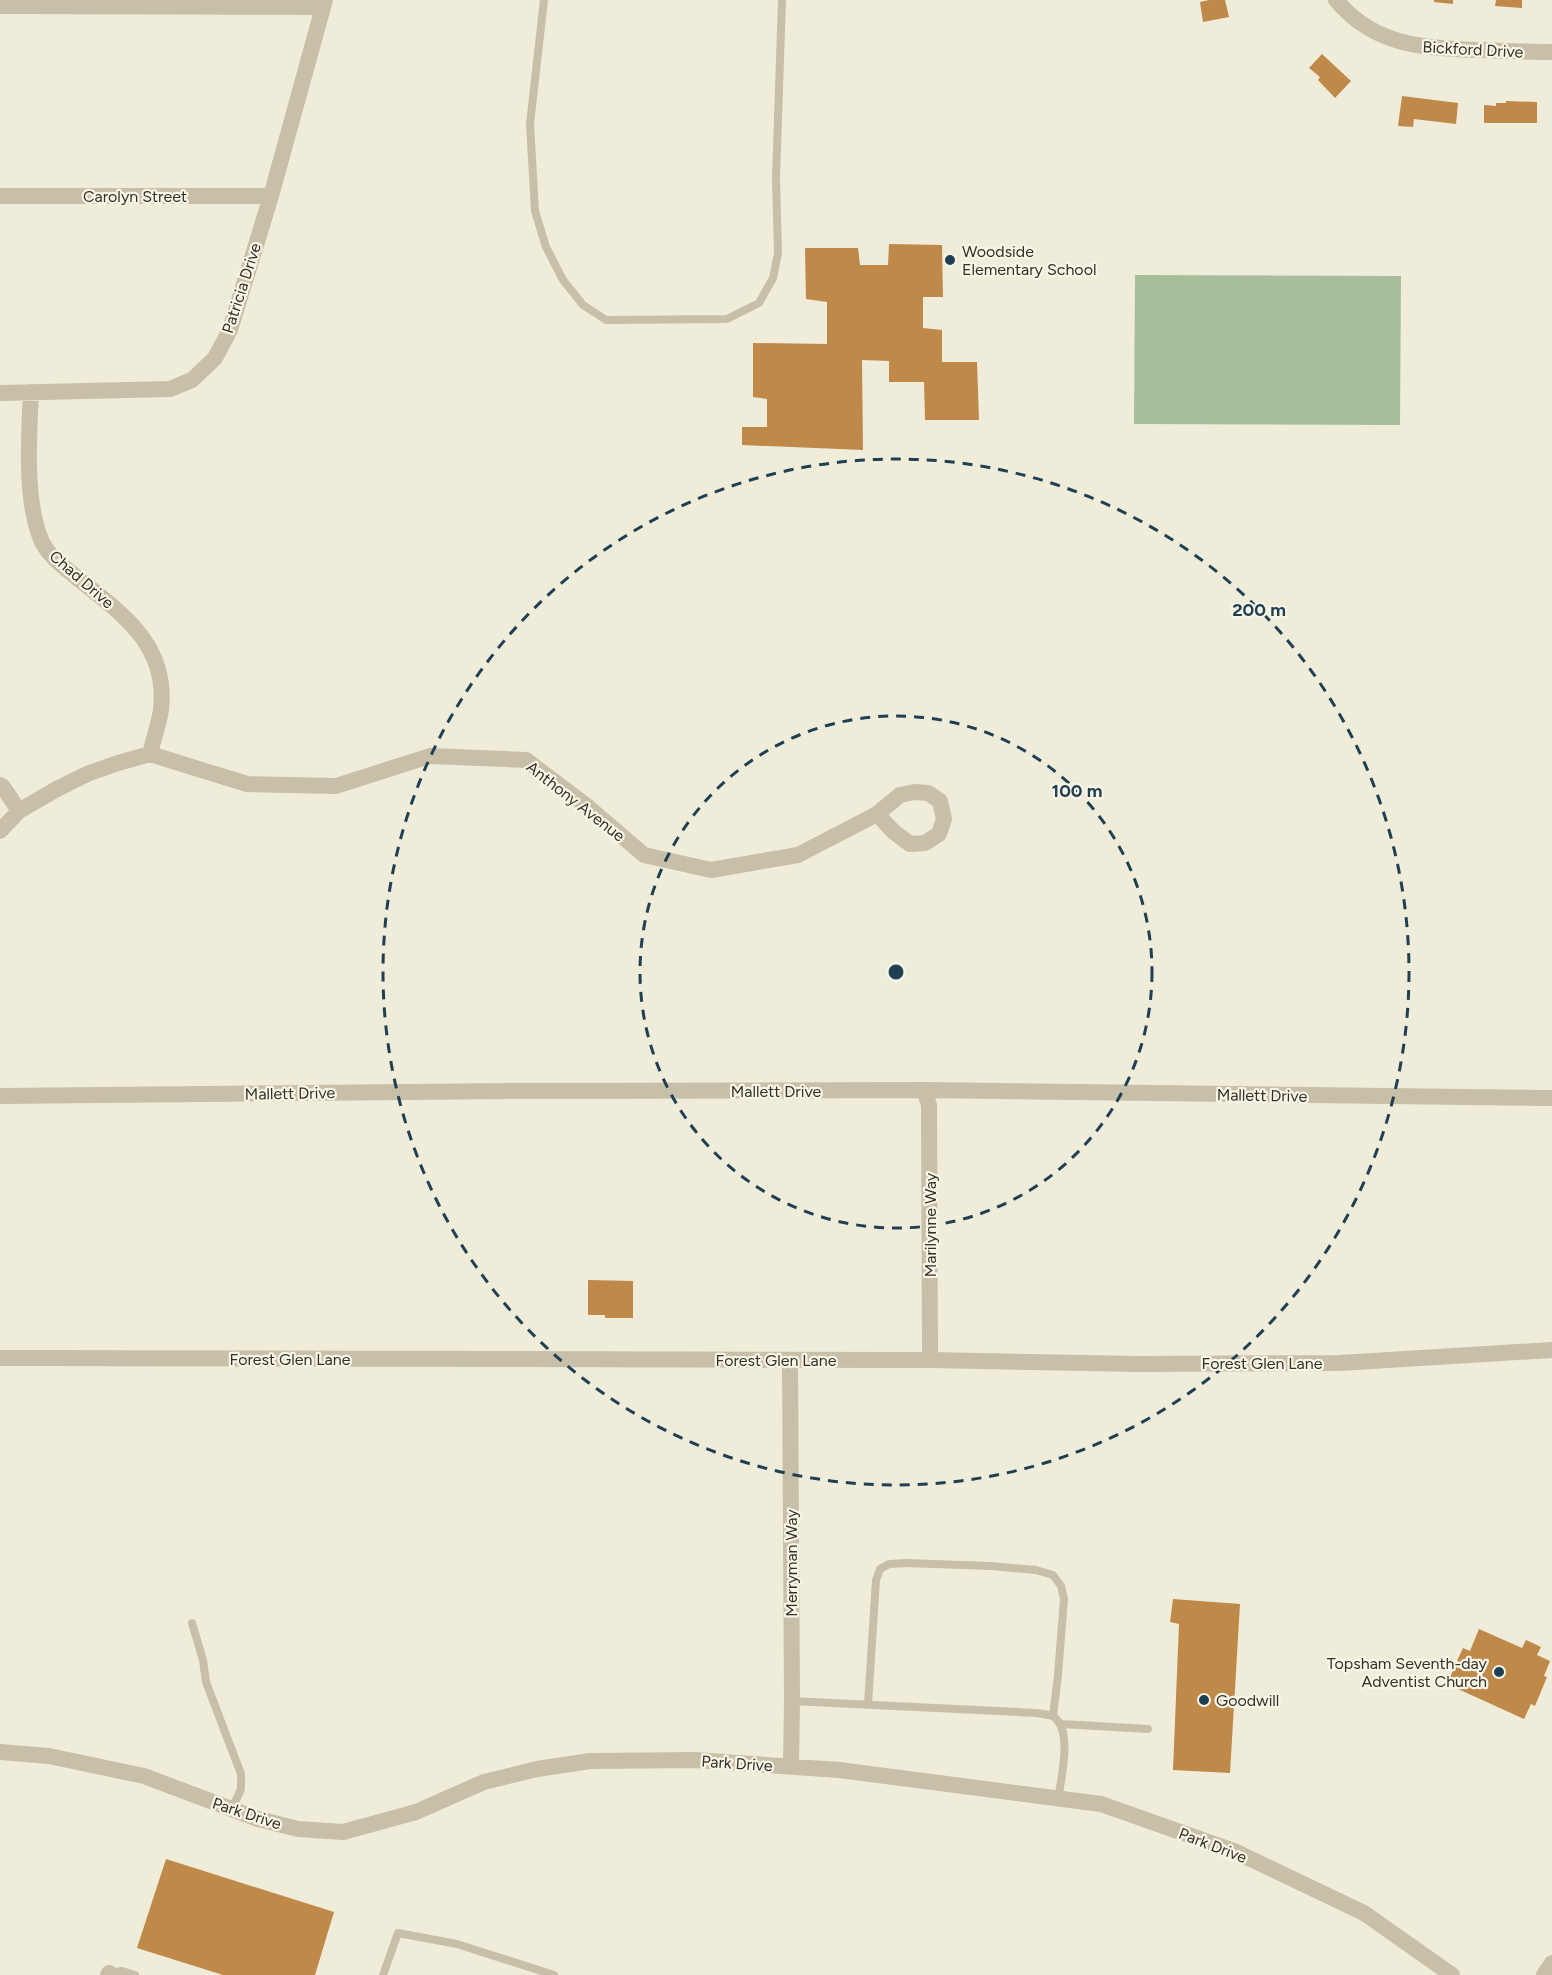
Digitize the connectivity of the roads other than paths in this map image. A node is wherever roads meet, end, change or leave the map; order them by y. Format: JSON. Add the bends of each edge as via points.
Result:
{"nodes":[{"id":1,"x":544,"y":0,"type":"edge"},
{"id":2,"x":782,"y":0,"type":"edge"},
{"id":3,"x":1336,"y":0,"type":"edge"},
{"id":4,"x":324,"y":4,"type":"edge"},
{"id":5,"x":0,"y":6,"type":"edge"},
{"id":6,"x":1552,"y":52,"type":"edge"},
{"id":7,"x":0,"y":196,"type":"edge"},
{"id":8,"x":271,"y":196,"type":"junction"},
{"id":9,"x":30,"y":392,"type":"junction"},
{"id":10,"x":0,"y":393,"type":"edge"},
{"id":11,"x":150,"y":754,"type":"junction"},
{"id":12,"x":0,"y":785,"type":"edge"},
{"id":13,"x":19,"y":810,"type":"junction"},
{"id":14,"x":877,"y":814,"type":"dead end"},
{"id":15,"x":0,"y":831,"type":"edge"},
{"id":16,"x":924,"y":1090,"type":"junction"},
{"id":17,"x":0,"y":1096,"type":"edge"},
{"id":18,"x":1552,"y":1098,"type":"edge"},
{"id":19,"x":1552,"y":1350,"type":"edge"},
{"id":20,"x":0,"y":1358,"type":"edge"},
{"id":21,"x":790,"y":1360,"type":"junction"},
{"id":22,"x":930,"y":1360,"type":"junction"},
{"id":23,"x":192,"y":1623,"type":"dead end"},
{"id":24,"x":792,"y":1701,"type":"junction"},
{"id":25,"x":868,"y":1704,"type":"junction"},
{"id":26,"x":1053,"y":1716,"type":"junction"},
{"id":27,"x":1061,"y":1724,"type":"junction"},
{"id":28,"x":1148,"y":1729,"type":"dead end"},
{"id":29,"x":0,"y":1752,"type":"edge"},
{"id":30,"x":791,"y":1766,"type":"junction"},
{"id":31,"x":1058,"y":1799,"type":"junction"},
{"id":32,"x":232,"y":1809,"type":"junction"},
{"id":33,"x":1552,"y":1964,"type":"edge"},
{"id":34,"x":108,"y":1974,"type":"edge"},
{"id":35,"x":135,"y":1975,"type":"edge"},
{"id":36,"x":383,"y":1975,"type":"edge"},
{"id":37,"x":554,"y":1975,"type":"edge"},
{"id":38,"x":1452,"y":1975,"type":"edge"},
{"id":39,"x":1544,"y":1975,"type":"edge"}],
"edges":[{"from":1,"to":2,"type":"lane","via":[[530,124],[535,211],[562,280],[583,305],[606,320],[727,319],[759,303],[773,278],[778,253],[776,178]]},
{"from":3,"to":6,"type":"street","name":"Bickford Drive","via":[[1377,34],[1418,47]]},
{"from":4,"to":5,"type":"street"},
{"from":4,"to":8,"type":"street","name":"Patricia Drive"},
{"from":7,"to":8,"type":"street","name":"Carolyn Street"},
{"from":8,"to":9,"type":"street","name":"Patricia Drive","via":[[230,330],[215,358],[192,380],[170,389]]},
{"from":9,"to":10,"type":"street","name":"Patricia Drive"},
{"from":9,"to":11,"type":"street","name":"Chad Drive","via":[[29,458],[36,526],[59,563],[123,615],[156,658],[161,709]]},
{"from":11,"to":13,"type":"street","via":[[87,774]]},
{"from":11,"to":14,"type":"street","name":"Anthony Avenue","via":[[247,784],[325,786],[336,786],[430,756],[526,760],[644,855],[711,870],[798,855]]},
{"from":12,"to":13,"type":"street"},
{"from":13,"to":15,"type":"street"},
{"from":16,"to":17,"type":"street","name":"Mallett Drive"},
{"from":16,"to":18,"type":"street","name":"Mallett Drive"},
{"from":16,"to":22,"type":"street","name":"Marilynne Way","via":[[929,1105]]},
{"from":19,"to":22,"type":"street","name":"Forest Glen Lane","via":[[1340,1363]]},
{"from":20,"to":21,"type":"street","name":"Forest Glen Lane"},
{"from":21,"to":22,"type":"street","name":"Forest Glen Lane"},
{"from":21,"to":24,"type":"street","name":"Merryman Way"},
{"from":23,"to":32,"type":"lane","via":[[206,1682],[241,1774],[241,1789]]},
{"from":24,"to":25,"type":"lane"},
{"from":24,"to":30,"type":"street","name":"Merryman Way"},
{"from":25,"to":26,"type":"lane"},
{"from":25,"to":26,"type":"lane","via":[[876,1580],[880,1569],[906,1563],[991,1566],[1036,1570],[1053,1575],[1061,1586],[1064,1607]]},
{"from":26,"to":27,"type":"lane"},
{"from":27,"to":28,"type":"lane"},
{"from":27,"to":31,"type":"lane","via":[[1065,1739]]},
{"from":29,"to":32,"type":"street","name":"Park Drive","via":[[49,1756],[144,1776]]},
{"from":30,"to":31,"type":"street","name":"Park Drive"},
{"from":30,"to":32,"type":"street","name":"Park Drive","via":[[683,1760],[590,1761],[547,1767],[484,1782],[416,1812],[343,1833],[298,1829]]},
{"from":31,"to":38,"type":"street","name":"Park Drive","via":[[1101,1804],[1234,1851],[1364,1913]]},
{"from":33,"to":39,"type":"street"},
{"from":34,"to":35,"type":"lane","via":[[122,1971]]},
{"from":36,"to":37,"type":"lane","via":[[398,1932],[457,1944]]}]}
